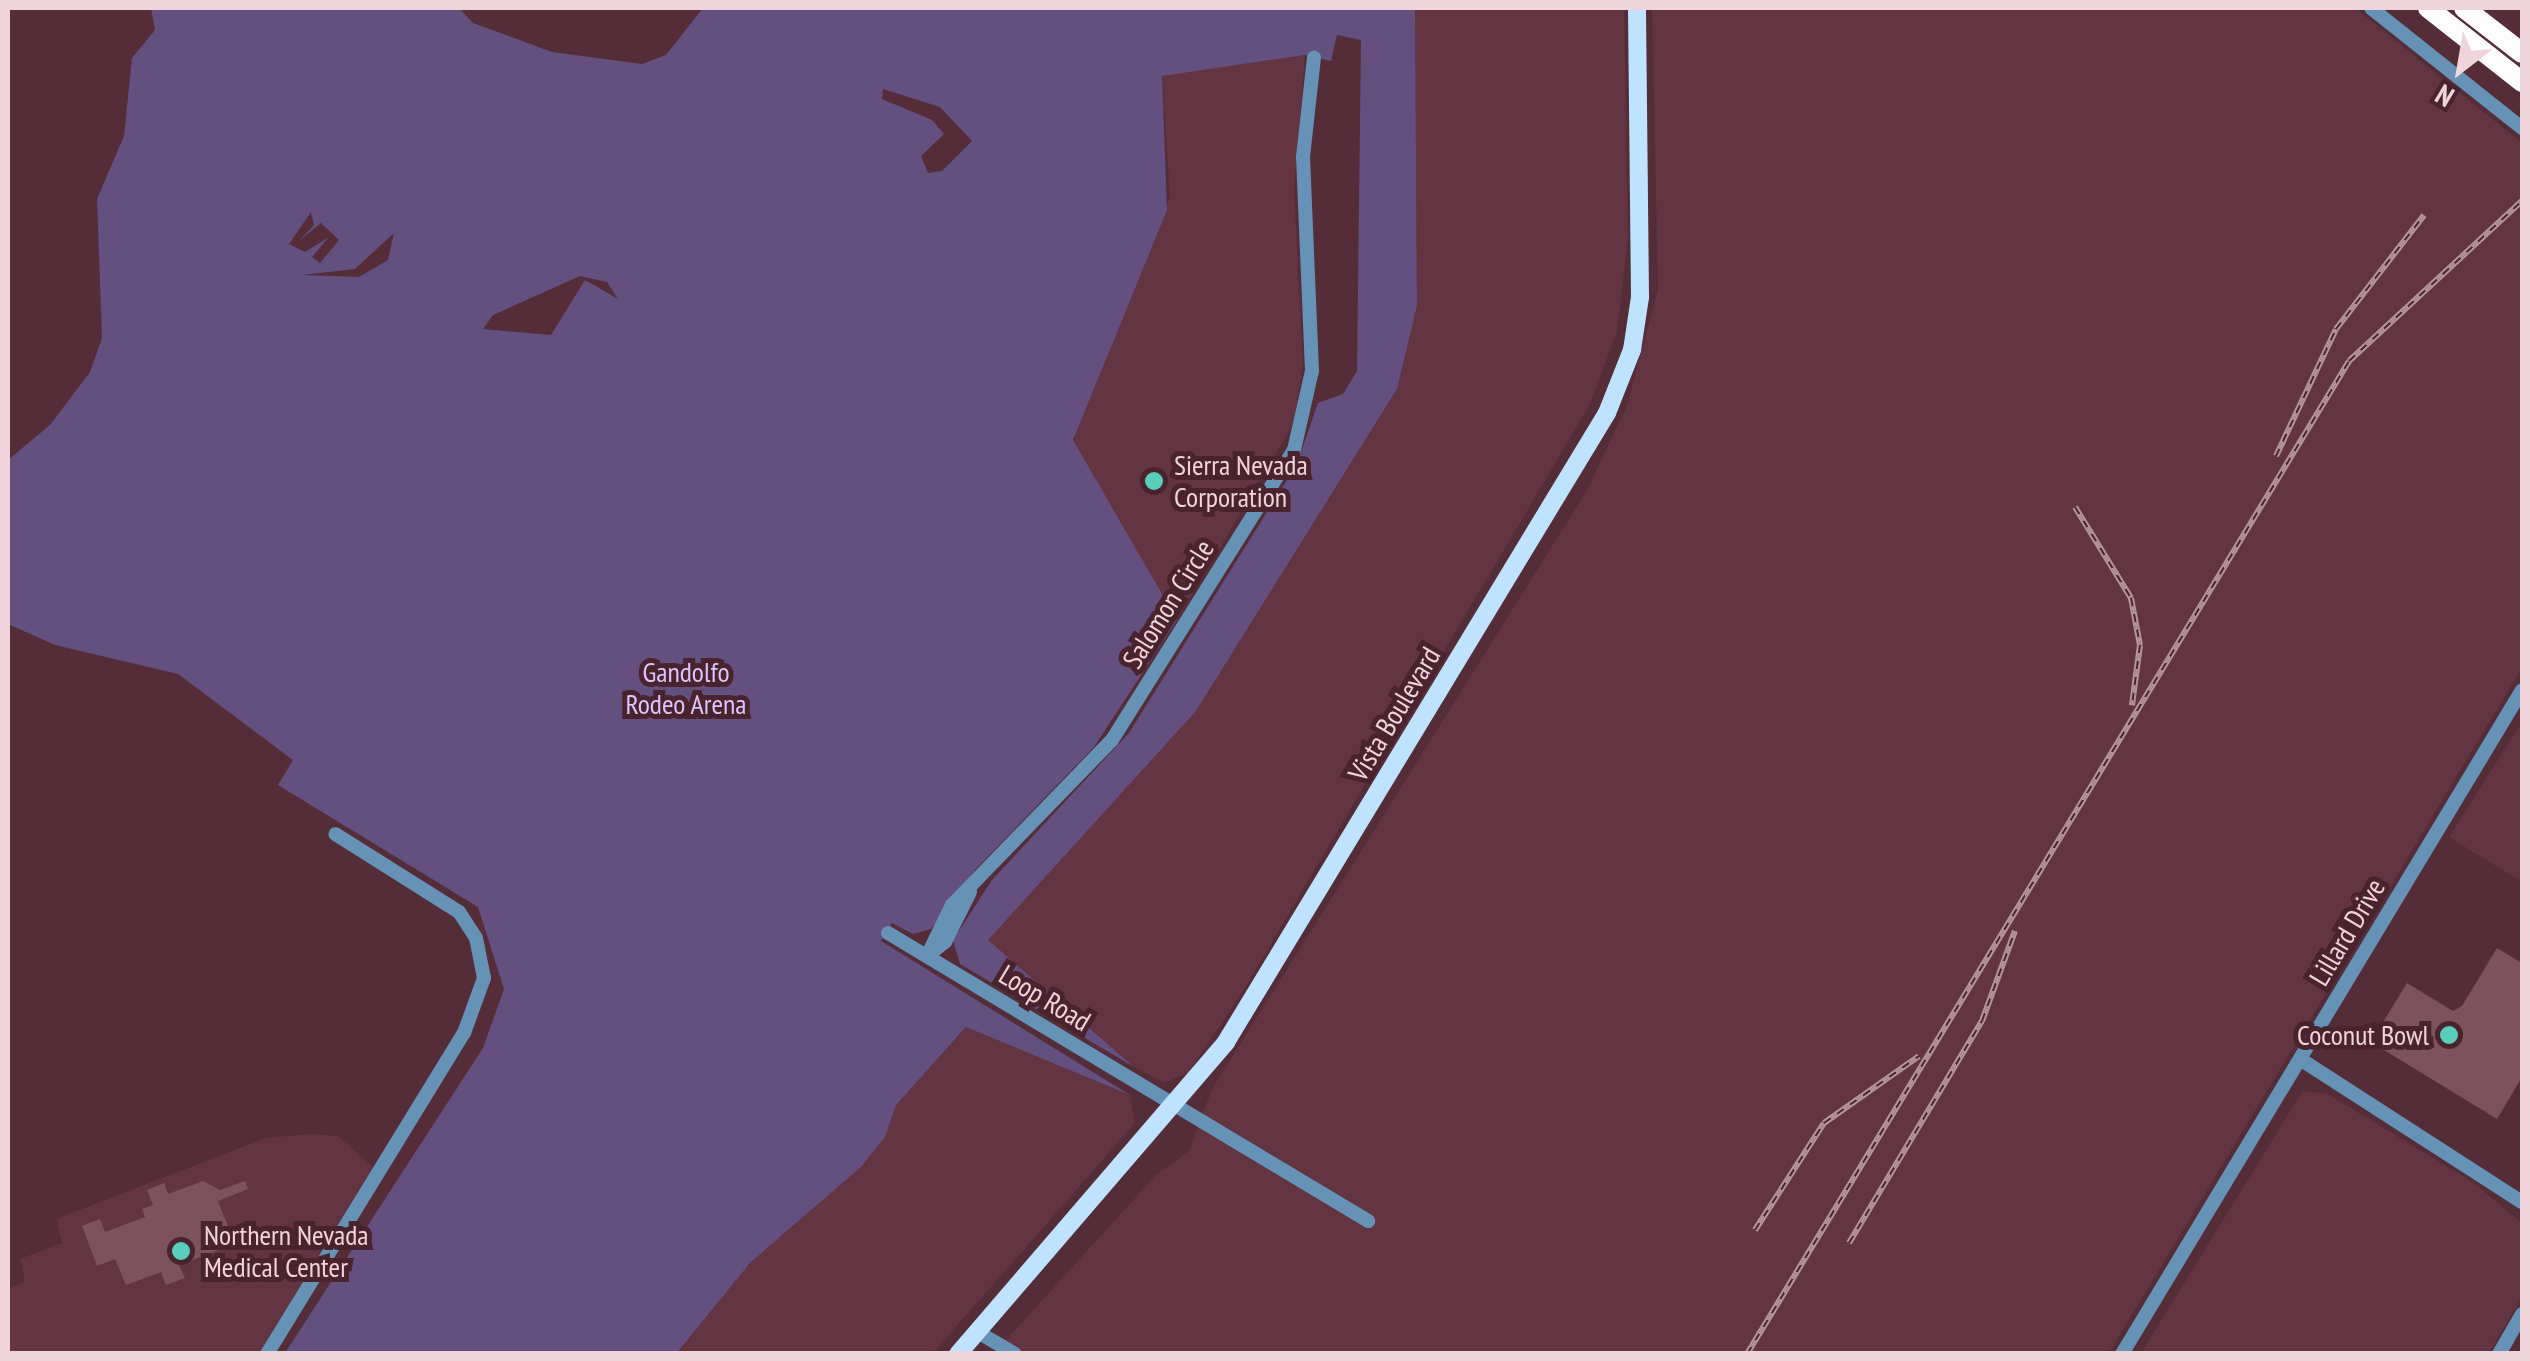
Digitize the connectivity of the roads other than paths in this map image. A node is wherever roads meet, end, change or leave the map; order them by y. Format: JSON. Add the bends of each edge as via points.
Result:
{"nodes":[{"id":1,"x":1637,"y":8,"type":"edge"},
{"id":2,"x":2371,"y":8,"type":"edge"},
{"id":3,"x":2428,"y":8,"type":"edge"},
{"id":4,"x":2464,"y":8,"type":"edge"},
{"id":5,"x":2460,"y":32,"type":"junction"},
{"id":6,"x":2522,"y":53,"type":"edge"},
{"id":7,"x":1314,"y":58,"type":"dead end"},
{"id":8,"x":2522,"y":82,"type":"edge"},
{"id":9,"x":2522,"y":91,"type":"edge"},
{"id":10,"x":2522,"y":128,"type":"edge"},
{"id":11,"x":2522,"y":690,"type":"edge"},
{"id":12,"x":335,"y":834,"type":"dead end"},
{"id":13,"x":888,"y":933,"type":"dead end"},
{"id":14,"x":927,"y":956,"type":"junction"},
{"id":15,"x":2300,"y":1059,"type":"junction"},
{"id":16,"x":1175,"y":1107,"type":"junction"},
{"id":17,"x":2522,"y":1202,"type":"edge"},
{"id":18,"x":1368,"y":1221,"type":"dead end"},
{"id":19,"x":2522,"y":1314,"type":"edge"},
{"id":20,"x":976,"y":1330,"type":"junction"},
{"id":21,"x":267,"y":1354,"type":"edge"},
{"id":22,"x":958,"y":1354,"type":"edge"},
{"id":23,"x":1015,"y":1354,"type":"edge"},
{"id":24,"x":2122,"y":1354,"type":"edge"},
{"id":25,"x":2499,"y":1354,"type":"edge"}],
"edges":[{"from":1,"to":16,"type":"main road","name":"Vista Boulevard","via":[[1641,281],[1632,350],[1615,398],[1250,1006]]},
{"from":2,"to":10,"type":"street"},
{"from":3,"to":5,"type":"highway"},
{"from":4,"to":6,"type":"highway"},
{"from":5,"to":8,"type":"highway"},
{"from":5,"to":9,"type":"highway"},
{"from":7,"to":14,"type":"street","name":"Salomon Circle","via":[[1303,156],[1312,371],[1294,450],[1112,740],[952,905]]},
{"from":11,"to":15,"type":"street","name":"Lillard Drive"},
{"from":12,"to":21,"type":"street","via":[[459,912],[476,938],[484,978],[464,1033]]},
{"from":13,"to":14,"type":"street","name":"Loop Road"},
{"from":14,"to":16,"type":"street","name":"Loop Road"},
{"from":15,"to":17,"type":"street"},
{"from":15,"to":24,"type":"street","name":"Lillard Drive"},
{"from":16,"to":18,"type":"street","name":"Loop Road"},
{"from":16,"to":20,"type":"main road","name":"Vista Boulevard"},
{"from":19,"to":25,"type":"street"},
{"from":20,"to":22,"type":"main road","name":"Vista Boulevard"},
{"from":20,"to":23,"type":"street"}]}
